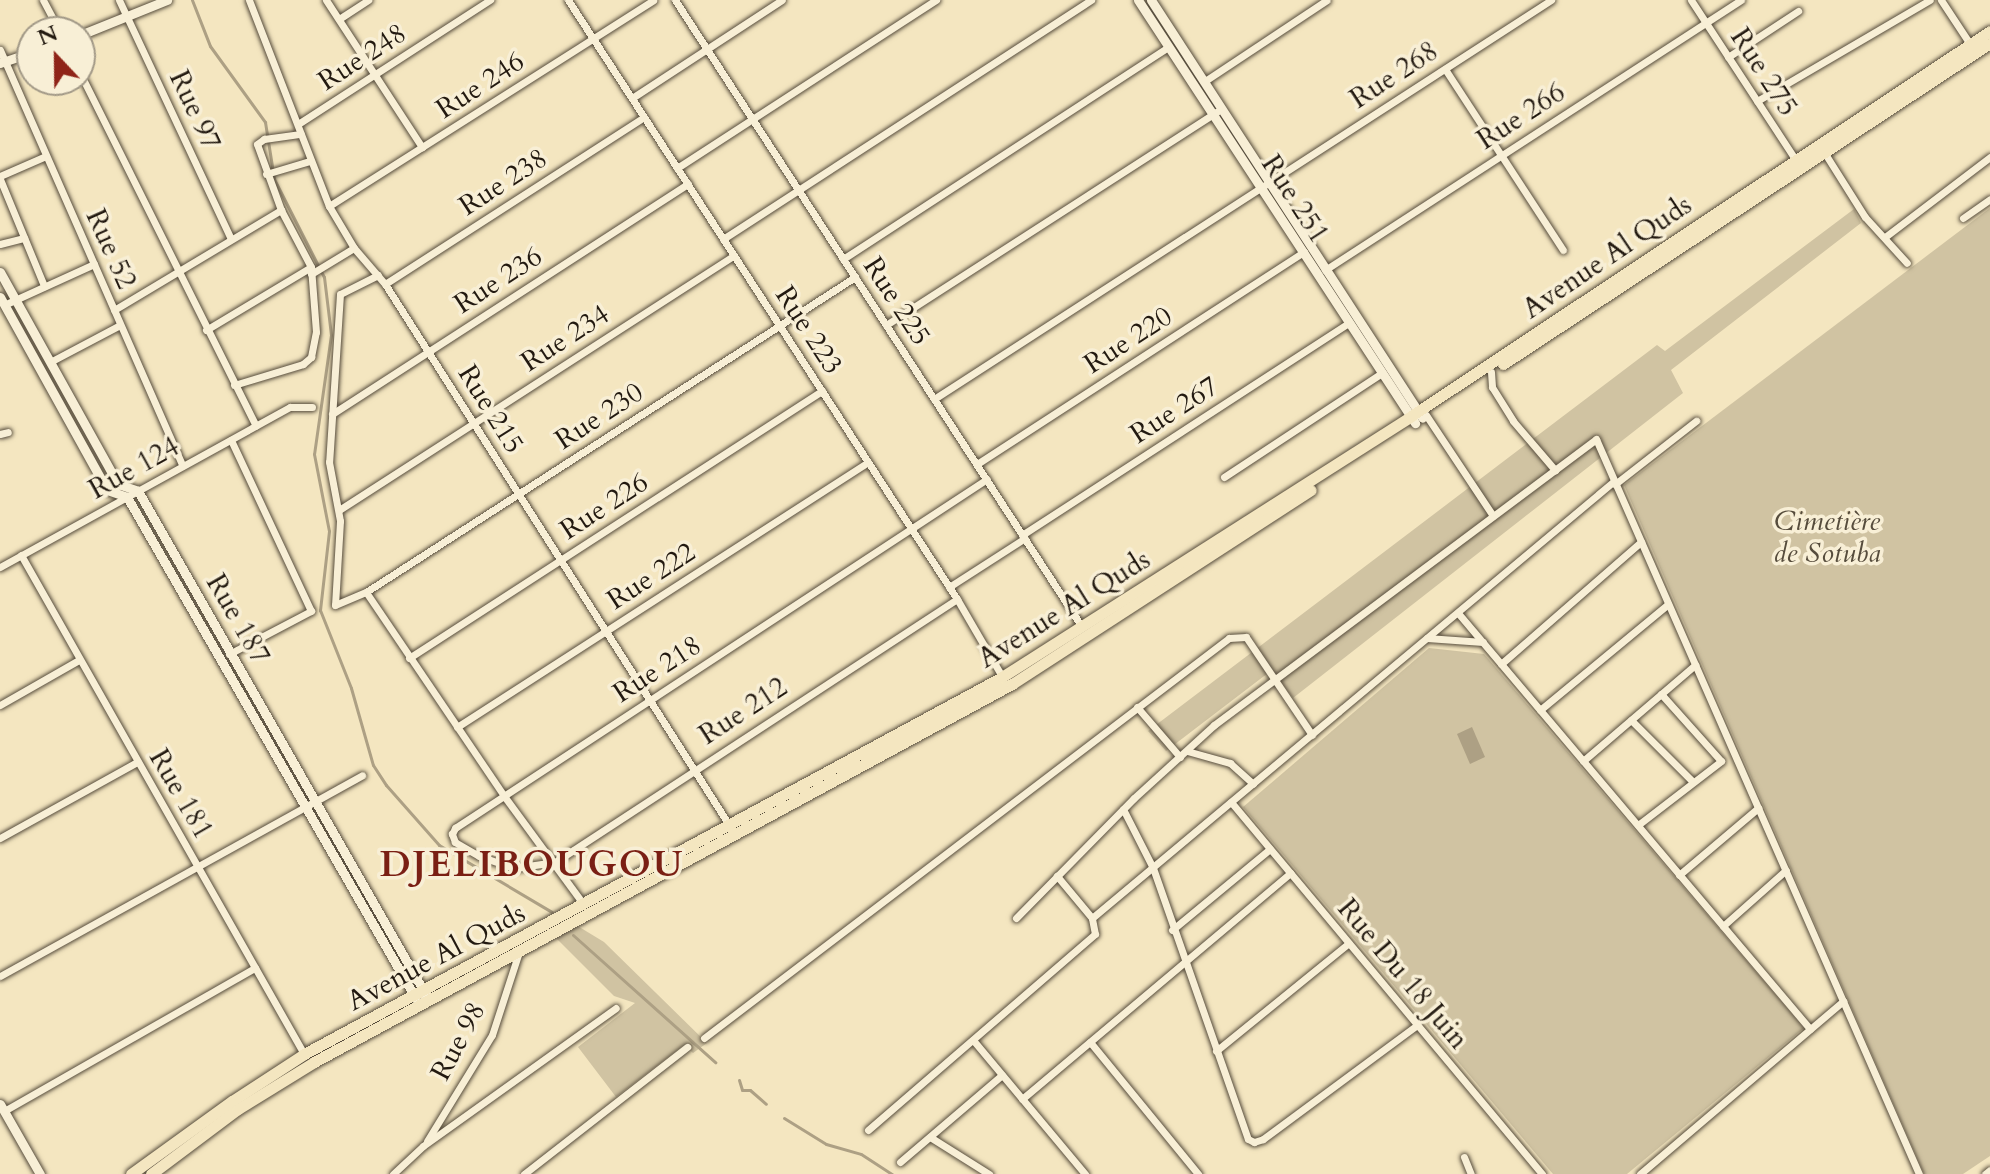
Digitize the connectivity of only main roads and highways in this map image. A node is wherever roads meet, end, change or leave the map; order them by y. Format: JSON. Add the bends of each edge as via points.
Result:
{"nodes":[{"id":1,"x":1990,"y":31,"type":"edge"},
{"id":2,"x":1990,"y":43,"type":"edge"},
{"id":3,"x":1798,"y":164,"type":"junction"},
{"id":4,"x":1418,"y":417,"type":"junction"},
{"id":5,"x":1005,"y":682,"type":"junction"},
{"id":6,"x":732,"y":829,"type":"junction"},
{"id":7,"x":571,"y":917,"type":"junction"},
{"id":8,"x":552,"y":928,"type":"junction"},
{"id":9,"x":421,"y":997,"type":"junction"},
{"id":10,"x":131,"y":1174,"type":"edge"},
{"id":11,"x":151,"y":1174,"type":"edge"}],
"edges":[{"from":1,"to":3,"type":"main road","name":"Avenue Al Quds"},
{"from":2,"to":3,"type":"main road","name":"Avenue Al Quds"},
{"from":3,"to":4,"type":"main road","name":"Avenue Al Quds"},
{"from":3,"to":4,"type":"main road","name":"Avenue Al Quds"},
{"from":4,"to":5,"type":"main road","name":"Avenue Al Quds"},
{"from":4,"to":5,"type":"main road","name":"Avenue Al Quds","via":[[1082,627]]},
{"from":5,"to":6,"type":"main road","name":"Avenue Al Quds"},
{"from":6,"to":7,"type":"main road","name":"Avenue Al Quds"},
{"from":6,"to":7,"type":"main road","name":"Avenue Al Quds","via":[[584,905]]},
{"from":7,"to":8,"type":"main road","name":"Avenue Al Quds"},
{"from":8,"to":9,"type":"main road","name":"Avenue Al Quds"},
{"from":8,"to":9,"type":"main road","name":"Avenue Al Quds","via":[[519,951]]},
{"from":9,"to":10,"type":"main road","name":"Avenue Al Quds","via":[[304,1054]]},
{"from":9,"to":11,"type":"main road","name":"Avenue Al Quds","via":[[269,1089]]}]}
